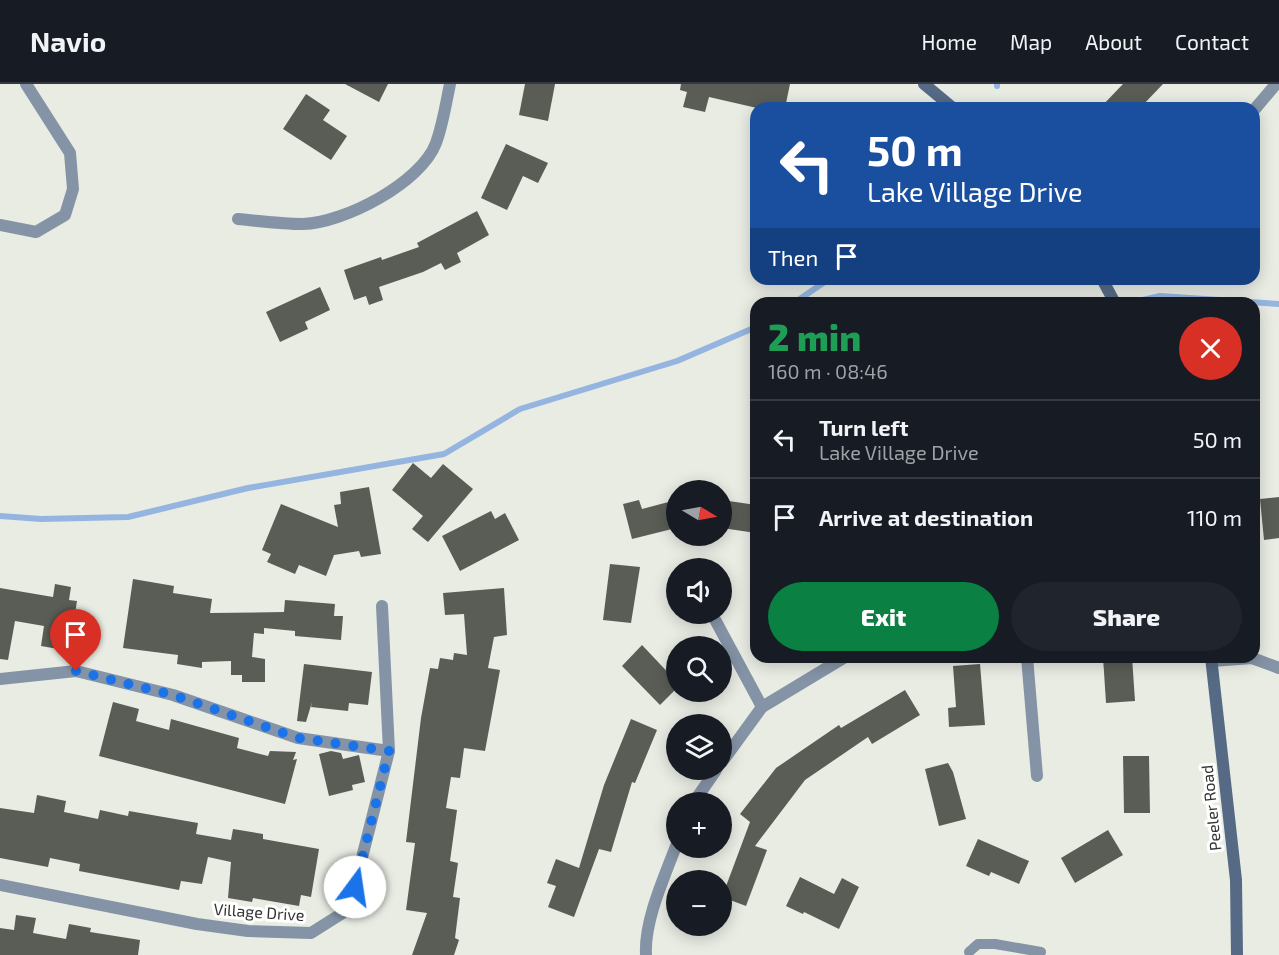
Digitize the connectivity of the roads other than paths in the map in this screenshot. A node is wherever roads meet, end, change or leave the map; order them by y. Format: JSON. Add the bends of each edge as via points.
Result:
{"nodes":[{"id":1,"x":26,"y":84,"type":"edge"},
{"id":2,"x":450,"y":84,"type":"edge"},
{"id":3,"x":924,"y":84,"type":"edge"},
{"id":4,"x":1276,"y":84,"type":"edge"},
{"id":5,"x":946,"y":102,"type":"edge"},
{"id":6,"x":1260,"y":103,"type":"edge"},
{"id":7,"x":238,"y":219,"type":"dead end"},
{"id":8,"x":0,"y":225,"type":"edge"},
{"id":9,"x":382,"y":606,"type":"dead end"},
{"id":10,"x":717,"y":624,"type":"edge"},
{"id":11,"x":1260,"y":661,"type":"edge"},
{"id":12,"x":835,"y":663,"type":"edge"},
{"id":13,"x":1028,"y":663,"type":"edge"},
{"id":14,"x":1212,"y":663,"type":"edge"},
{"id":15,"x":1279,"y":668,"type":"edge"},
{"id":16,"x":0,"y":679,"type":"edge"},
{"id":17,"x":762,"y":707,"type":"junction"},
{"id":18,"x":732,"y":748,"type":"edge"},
{"id":19,"x":389,"y":751,"type":"junction"},
{"id":20,"x":1037,"y":776,"type":"dead end"},
{"id":21,"x":671,"y":858,"type":"edge"},
{"id":22,"x":0,"y":885,"type":"edge"},
{"id":23,"x":1011,"y":951,"type":"edge"},
{"id":24,"x":969,"y":952,"type":"dead end"},
{"id":25,"x":1041,"y":952,"type":"dead end"},
{"id":26,"x":646,"y":955,"type":"edge"},
{"id":27,"x":1237,"y":955,"type":"edge"}],
"edges":[{"from":1,"to":8,"type":"street","via":[[70,153],[73,189],[65,215],[36,232]]},
{"from":2,"to":7,"type":"street","via":[[436,145],[412,175],[376,201],[333,219],[304,224]]},
{"from":3,"to":5,"type":"street"},
{"from":4,"to":6,"type":"street"},
{"from":9,"to":19,"type":"street","name":"Village Drive"},
{"from":10,"to":17,"type":"street"},
{"from":11,"to":15,"type":"street"},
{"from":12,"to":17,"type":"street"},
{"from":13,"to":20,"type":"street"},
{"from":14,"to":27,"type":"street","name":"Peeler Road","via":[[1236,880]]},
{"from":16,"to":19,"type":"street","via":[[76,671],[173,695],[298,738]]},
{"from":17,"to":18,"type":"street"},
{"from":19,"to":22,"type":"street","name":"Village Drive","via":[[349,909],[311,933],[197,924]]},
{"from":21,"to":26,"type":"street","via":[[659,888],[645,943]]},
{"from":23,"to":24,"type":"lane","via":[[978,944]]},
{"from":23,"to":25,"type":"lane"}]}
